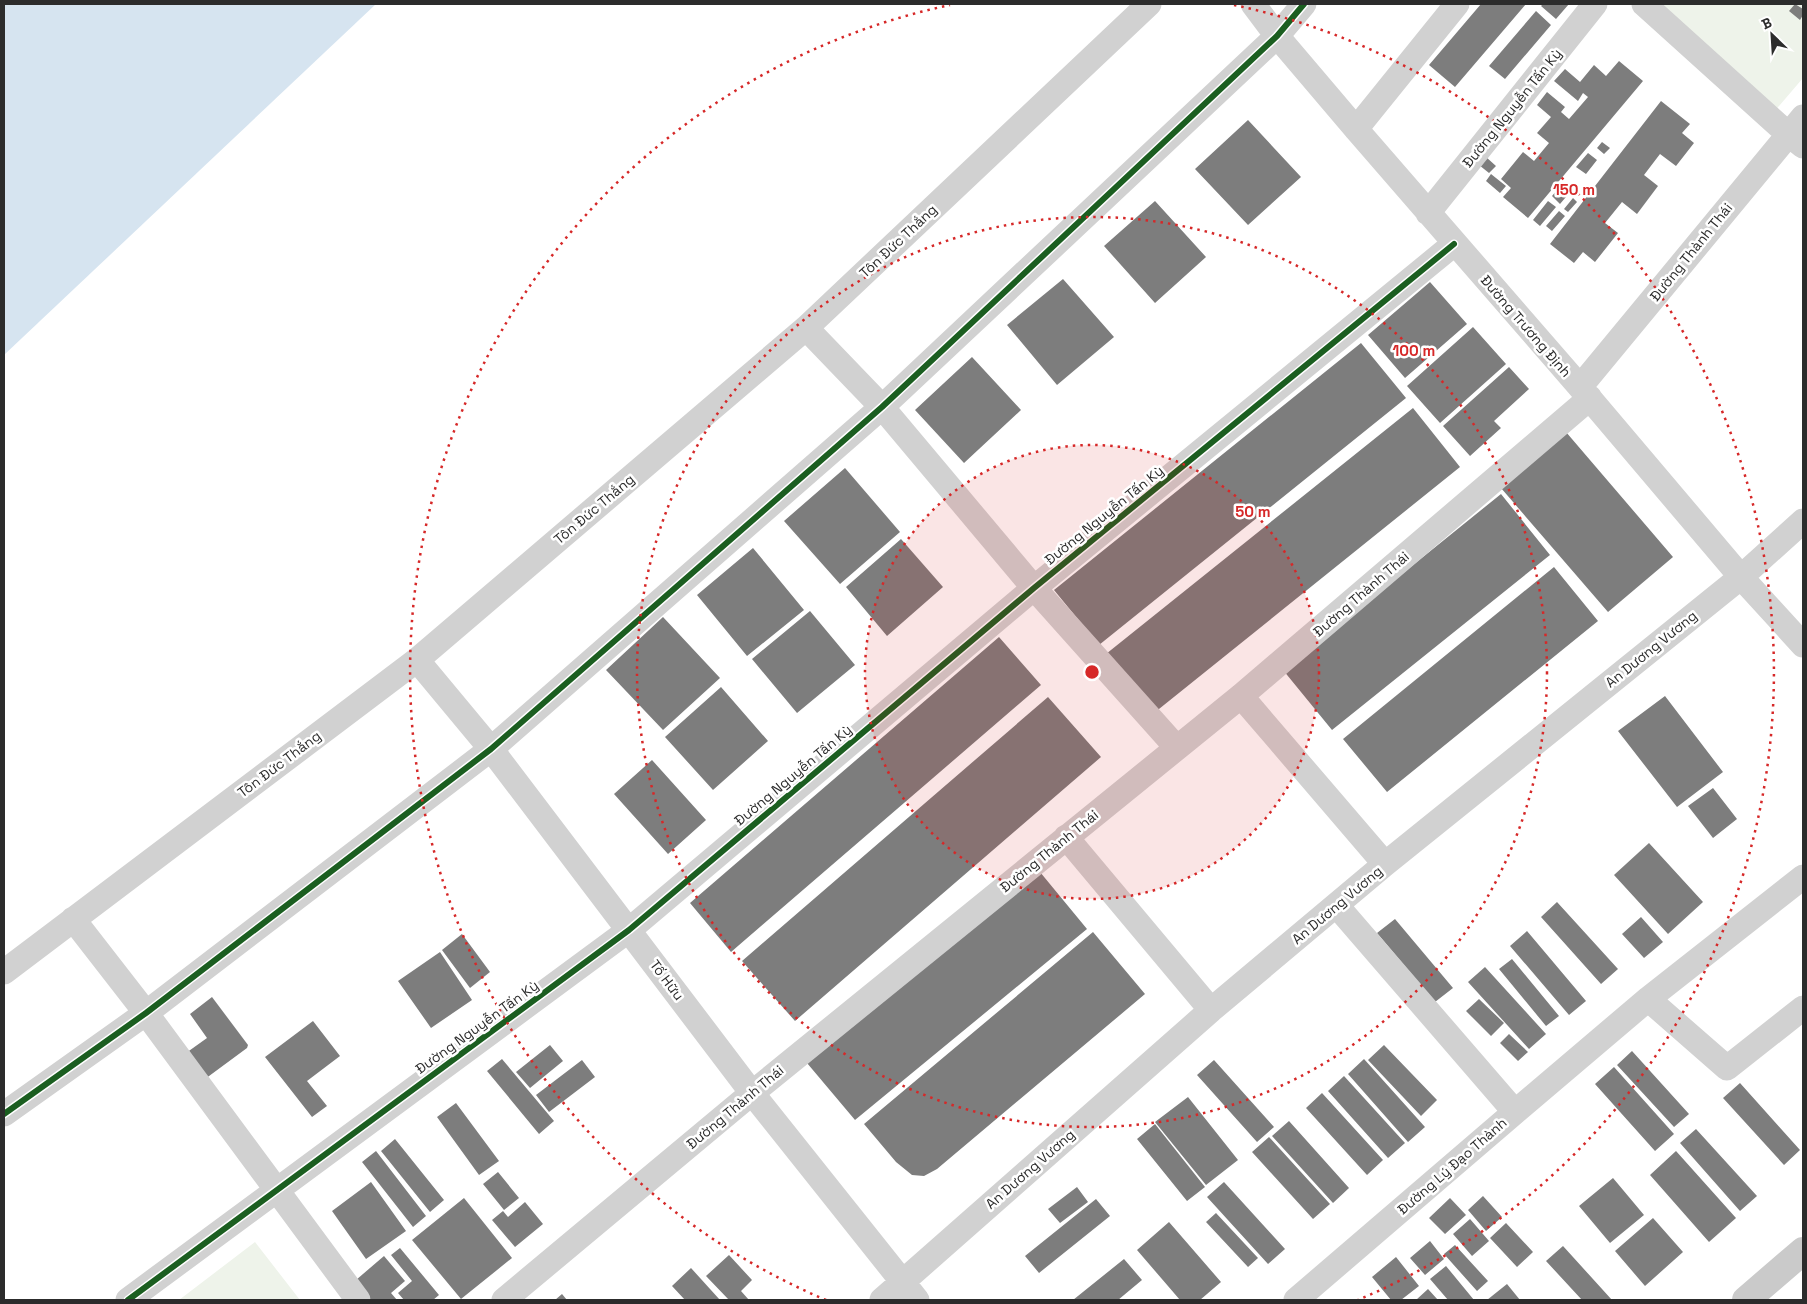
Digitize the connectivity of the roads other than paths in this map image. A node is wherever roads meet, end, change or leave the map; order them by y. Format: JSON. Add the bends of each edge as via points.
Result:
{"nodes":[{"id":1,"x":1149,"y":4,"type":"edge"},
{"id":2,"x":1253,"y":4,"type":"edge"},
{"id":3,"x":1304,"y":4,"type":"edge"},
{"id":4,"x":1457,"y":4,"type":"edge"},
{"id":5,"x":1595,"y":4,"type":"edge"},
{"id":6,"x":1644,"y":4,"type":"edge"},
{"id":7,"x":1277,"y":36,"type":"junction"},
{"id":8,"x":1356,"y":129,"type":"junction"},
{"id":9,"x":1798,"y":132,"type":"edge"},
{"id":10,"x":1428,"y":213,"type":"junction"},
{"id":11,"x":1454,"y":244,"type":"junction"},
{"id":12,"x":806,"y":328,"type":"junction"},
{"id":13,"x":1585,"y":393,"type":"junction"},
{"id":14,"x":882,"y":407,"type":"junction"},
{"id":15,"x":1803,"y":521,"type":"edge"},
{"id":16,"x":1741,"y":577,"type":"junction"},
{"id":17,"x":1034,"y":588,"type":"junction"},
{"id":18,"x":1803,"y":645,"type":"edge"},
{"id":19,"x":417,"y":660,"type":"junction"},
{"id":20,"x":1241,"y":696,"type":"junction"},
{"id":21,"x":1176,"y":748,"type":"junction"},
{"id":22,"x":491,"y":749,"type":"junction"},
{"id":23,"x":1066,"y":837,"type":"junction"},
{"id":24,"x":1385,"y":864,"type":"junction"},
{"id":25,"x":1803,"y":877,"type":"edge"},
{"id":26,"x":1336,"y":906,"type":"junction"},
{"id":27,"x":73,"y":919,"type":"junction"},
{"id":28,"x":629,"y":930,"type":"junction"},
{"id":29,"x":4,"y":972,"type":"edge"},
{"id":30,"x":1648,"y":999,"type":"junction"},
{"id":31,"x":1803,"y":1008,"type":"edge"},
{"id":32,"x":1211,"y":1010,"type":"junction"},
{"id":33,"x":146,"y":1013,"type":"junction"},
{"id":34,"x":752,"y":1093,"type":"junction"},
{"id":35,"x":1515,"y":1112,"type":"junction"},
{"id":36,"x":4,"y":1114,"type":"edge"},
{"id":37,"x":277,"y":1190,"type":"junction"},
{"id":38,"x":1803,"y":1251,"type":"edge"},
{"id":39,"x":909,"y":1291,"type":"edge"},
{"id":40,"x":128,"y":1300,"type":"edge"},
{"id":41,"x":358,"y":1300,"type":"edge"},
{"id":42,"x":504,"y":1300,"type":"edge"},
{"id":43,"x":882,"y":1300,"type":"edge"},
{"id":44,"x":1296,"y":1300,"type":"edge"},
{"id":45,"x":1746,"y":1300,"type":"edge"}],
"edges":[{"from":1,"to":12,"type":"street","name":"Tôn Đức Thắng"},
{"from":2,"to":7,"type":"street","name":"Đường Trương Định"},
{"from":3,"to":7,"type":"street"},
{"from":4,"to":8,"type":"street"},
{"from":5,"to":10,"type":"street","name":"Đường Nguyễn Tấn Kỳ"},
{"from":6,"to":9,"type":"street"},
{"from":7,"to":8,"type":"street","name":"Đường Trương Định"},
{"from":7,"to":14,"type":"street"},
{"from":8,"to":10,"type":"street","name":"Đường Trương Định"},
{"from":9,"to":13,"type":"street","name":"Đường Thành Thái"},
{"from":10,"to":11,"type":"street","name":"Đường Trương Định"},
{"from":11,"to":13,"type":"street","name":"Đường Trương Định"},
{"from":11,"to":17,"type":"street","name":"Đường Nguyễn Tấn Kỳ"},
{"from":12,"to":14,"type":"street"},
{"from":12,"to":19,"type":"street","name":"Tôn Đức Thắng"},
{"from":13,"to":16,"type":"street","name":"Đường Trương Định"},
{"from":13,"to":20,"type":"street","name":"Đường Thành Thái"},
{"from":14,"to":17,"type":"street"},
{"from":14,"to":22,"type":"street"},
{"from":15,"to":16,"type":"street","name":"An Dương Vương"},
{"from":16,"to":18,"type":"street","name":"Đường Trương Định"},
{"from":16,"to":24,"type":"street","name":"An Dương Vương"},
{"from":17,"to":21,"type":"street"},
{"from":17,"to":28,"type":"street","name":"Đường Nguyễn Tấn Kỳ"},
{"from":19,"to":22,"type":"street","name":"Tố Hữu"},
{"from":19,"to":27,"type":"street","name":"Tôn Đức Thắng"},
{"from":20,"to":21,"type":"street","name":"Đường Thành Thái"},
{"from":20,"to":24,"type":"street"},
{"from":21,"to":23,"type":"street","name":"Đường Thành Thái"},
{"from":22,"to":28,"type":"street","name":"Tố Hữu"},
{"from":22,"to":33,"type":"street"},
{"from":23,"to":32,"type":"street"},
{"from":23,"to":34,"type":"street","name":"Đường Thành Thái"},
{"from":24,"to":26,"type":"street","name":"An Dương Vương"},
{"from":25,"to":30,"type":"street"},
{"from":26,"to":32,"type":"street","name":"An Dương Vương"},
{"from":26,"to":35,"type":"street","name":"Đường Lý Đạo Thành"},
{"from":27,"to":29,"type":"street","name":"Tôn Đức Thắng"},
{"from":27,"to":33,"type":"street"},
{"from":28,"to":34,"type":"street","name":"Tố Hữu"},
{"from":28,"to":37,"type":"street","name":"Đường Nguyễn Tấn Kỳ"},
{"from":30,"to":31,"type":"street","via":[[1727,1068]]},
{"from":30,"to":35,"type":"street"},
{"from":32,"to":39,"type":"street","name":"An Dương Vương"},
{"from":33,"to":36,"type":"street"},
{"from":33,"to":37,"type":"street"},
{"from":34,"to":39,"type":"street","name":"Tố Hữu"},
{"from":34,"to":42,"type":"street","name":"Đường Thành Thái"},
{"from":35,"to":44,"type":"street","name":"Đường Lý Đạo Thành"},
{"from":37,"to":40,"type":"street","name":"Đường Nguyễn Tấn Kỳ"},
{"from":37,"to":41,"type":"street"},
{"from":38,"to":45,"type":"main road"},
{"from":39,"to":43,"type":"street","name":"An Dương Vương"}]}
